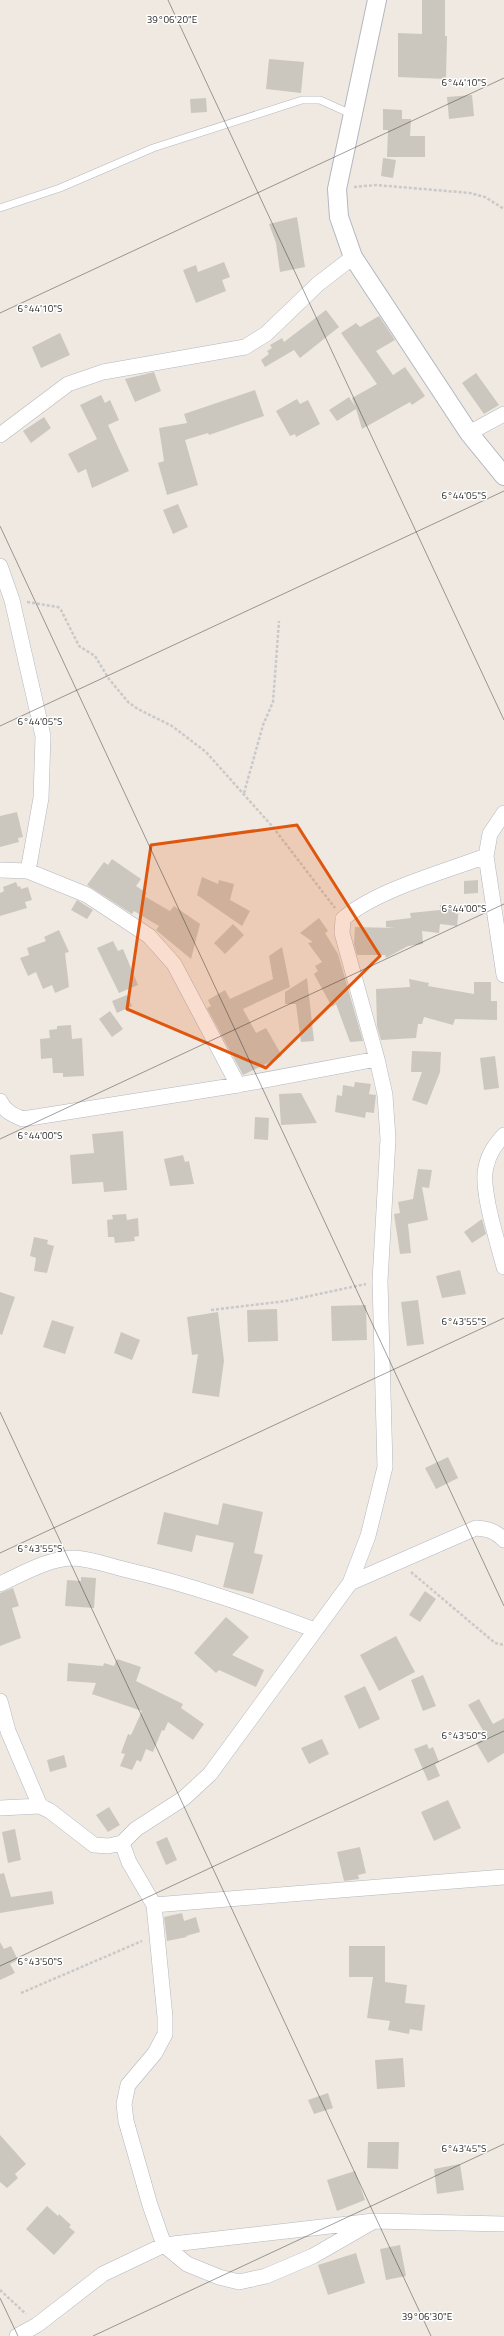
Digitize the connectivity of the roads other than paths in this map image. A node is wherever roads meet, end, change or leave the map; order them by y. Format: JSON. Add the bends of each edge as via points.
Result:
{"nodes":[{"id":1,"x":377,"y":0,"type":"edge"},
{"id":2,"x":351,"y":114,"type":"junction"},
{"id":3,"x":0,"y":208,"type":"edge"},
{"id":4,"x":353,"y":257,"type":"junction"},
{"id":5,"x":504,"y":414,"type":"edge"},
{"id":6,"x":469,"y":433,"type":"junction"},
{"id":7,"x":0,"y":435,"type":"edge"},
{"id":8,"x":504,"y":476,"type":"edge"},
{"id":9,"x":0,"y":566,"type":"edge"},
{"id":10,"x":504,"y":813,"type":"edge"},
{"id":11,"x":486,"y":856,"type":"junction"},
{"id":12,"x":0,"y":870,"type":"edge"},
{"id":13,"x":28,"y":871,"type":"junction"},
{"id":14,"x":501,"y":941,"type":"edge"},
{"id":15,"x":504,"y":975,"type":"edge"},
{"id":16,"x":378,"y":1059,"type":"junction"},
{"id":17,"x":238,"y":1085,"type":"junction"},
{"id":18,"x":1,"y":1106,"type":"edge"},
{"id":19,"x":504,"y":1135,"type":"edge"},
{"id":20,"x":504,"y":1267,"type":"edge"},
{"id":21,"x":504,"y":1540,"type":"edge"},
{"id":22,"x":350,"y":1583,"type":"junction"},
{"id":23,"x":0,"y":1584,"type":"edge"},
{"id":24,"x":314,"y":1630,"type":"junction"},
{"id":25,"x":0,"y":1701,"type":"edge"},
{"id":26,"x":40,"y":1806,"type":"junction"},
{"id":27,"x":0,"y":1808,"type":"edge"},
{"id":28,"x":122,"y":1843,"type":"junction"},
{"id":29,"x":504,"y":1877,"type":"edge"},
{"id":30,"x":154,"y":1905,"type":"junction"},
{"id":31,"x":374,"y":2221,"type":"junction"},
{"id":32,"x":504,"y":2224,"type":"edge"},
{"id":33,"x":164,"y":2245,"type":"junction"},
{"id":34,"x":17,"y":2336,"type":"edge"}],
"edges":[{"from":1,"to":2,"type":"street"},
{"from":2,"to":3,"type":"lane","via":[[320,100],[302,100],[153,148],[60,188]]},
{"from":2,"to":4,"type":"street","via":[[337,189],[339,216]]},
{"from":4,"to":6,"type":"street"},
{"from":4,"to":7,"type":"street","via":[[318,284],[266,334],[246,348],[103,372],[68,384]]},
{"from":5,"to":6,"type":"street"},
{"from":6,"to":8,"type":"street"},
{"from":9,"to":13,"type":"street","via":[[12,600],[43,736],[41,798]]},
{"from":10,"to":11,"type":"street","via":[[490,834]]},
{"from":11,"to":14,"type":"street"},
{"from":11,"to":16,"type":"street","via":[[392,891],[353,910],[343,919],[342,933]]},
{"from":12,"to":13,"type":"street"},
{"from":13,"to":17,"type":"street","via":[[87,895],[149,936],[174,964]]},
{"from":14,"to":15,"type":"street"},
{"from":16,"to":17,"type":"street"},
{"from":16,"to":22,"type":"street","via":[[385,1095],[388,1139],[380,1281],[385,1468],[368,1536]]},
{"from":17,"to":18,"type":"street","via":[[23,1119]]},
{"from":19,"to":20,"type":"street","via":[[493,1147],[485,1168],[486,1189]]},
{"from":21,"to":22,"type":"street","via":[[499,1534],[488,1529],[476,1528]]},
{"from":22,"to":24,"type":"street"},
{"from":23,"to":24,"type":"street","via":[[27,1571],[63,1560],[84,1559],[176,1581],[250,1605]]},
{"from":24,"to":28,"type":"street","via":[[210,1774],[184,1798],[136,1829]]},
{"from":25,"to":26,"type":"street","via":[[8,1731]]},
{"from":26,"to":27,"type":"street"},
{"from":26,"to":28,"type":"street","via":[[94,1845]]},
{"from":28,"to":30,"type":"street","via":[[129,1862]]},
{"from":29,"to":30,"type":"street"},
{"from":30,"to":33,"type":"street","via":[[165,2034],[155,2053],[128,2085],[124,2104],[126,2121]]},
{"from":31,"to":32,"type":"street"},
{"from":31,"to":33,"type":"street"},
{"from":31,"to":33,"type":"street","via":[[313,2256],[266,2276],[239,2282],[187,2264]]},
{"from":33,"to":34,"type":"street","via":[[103,2274],[37,2325]]}]}
